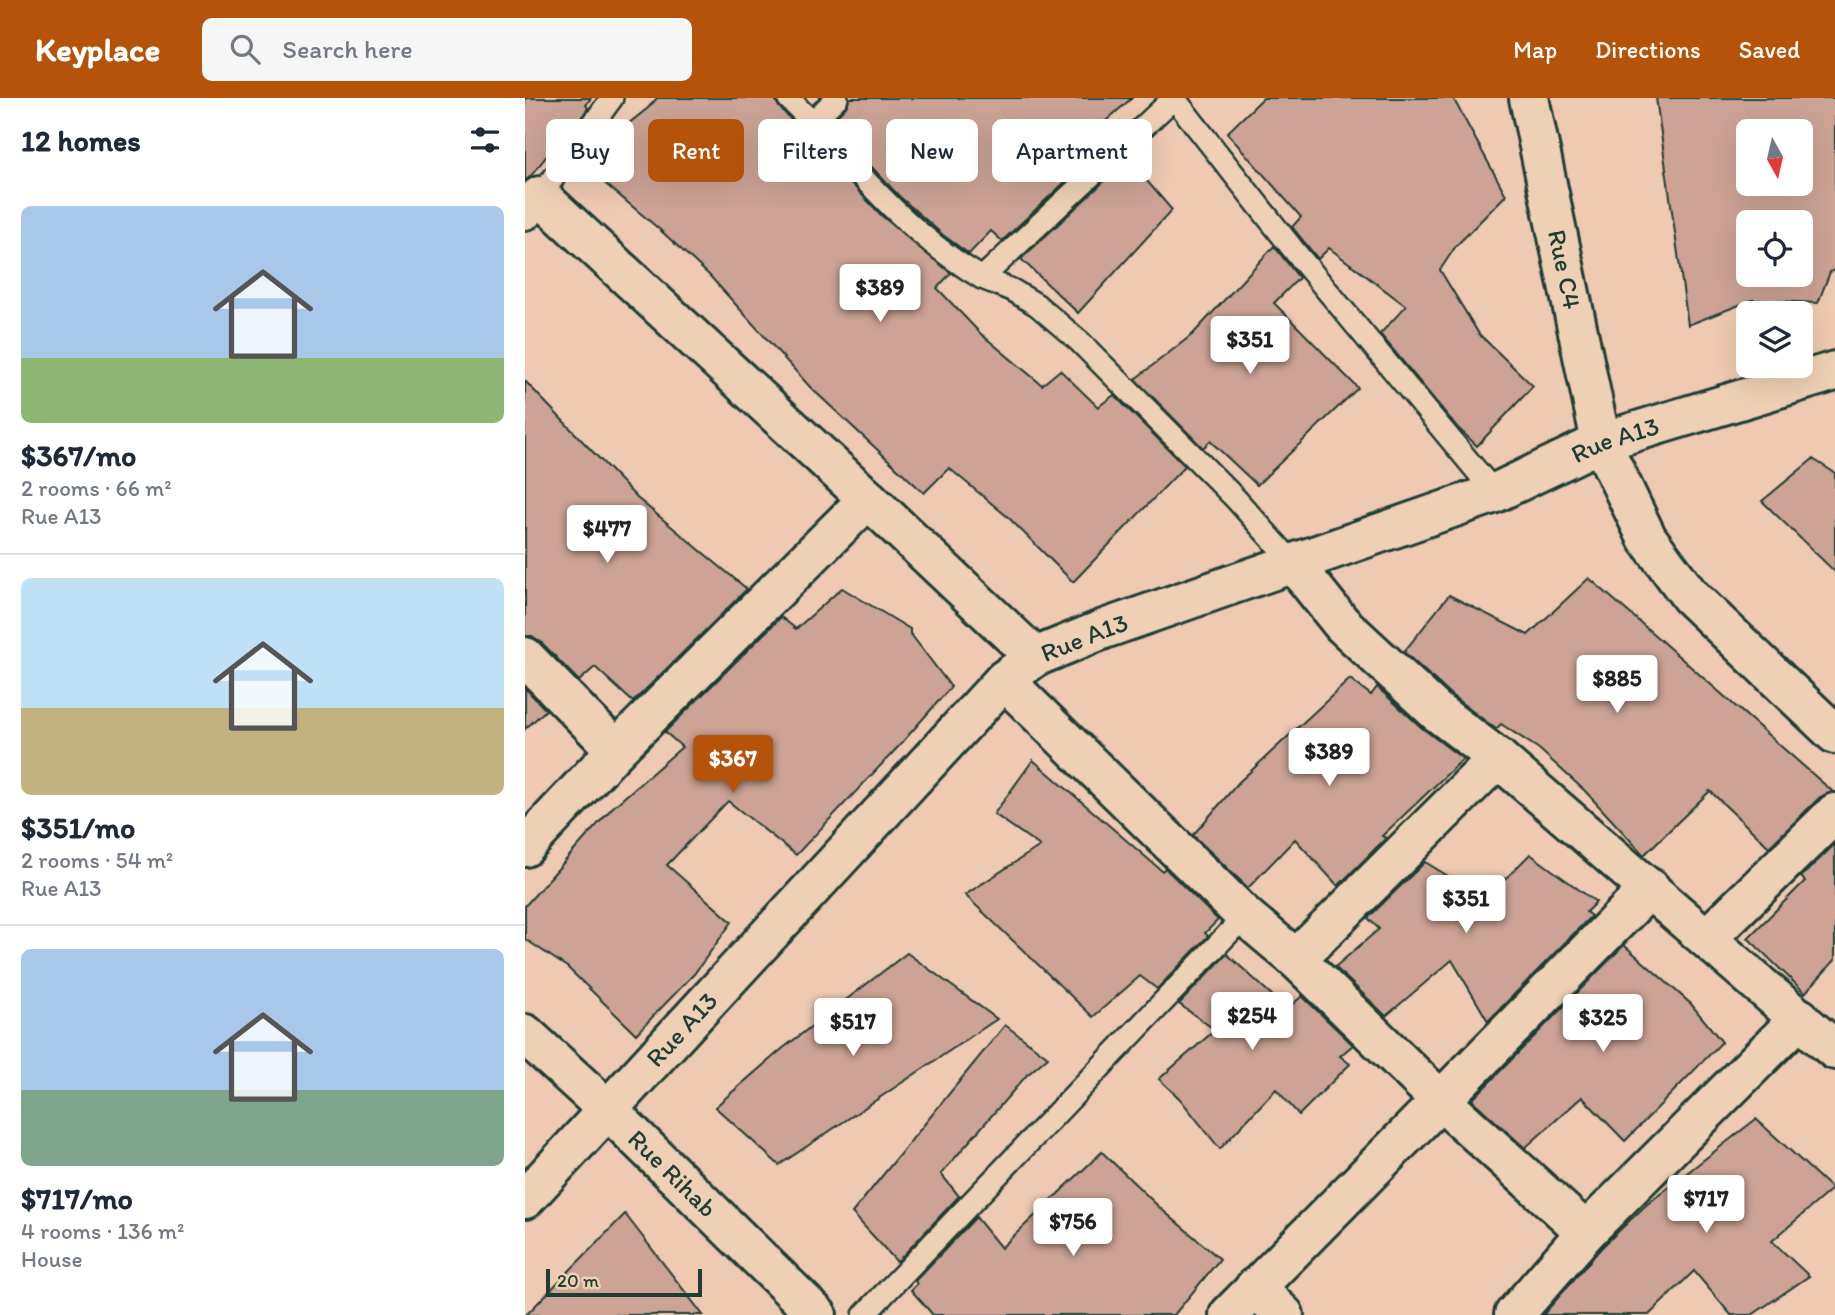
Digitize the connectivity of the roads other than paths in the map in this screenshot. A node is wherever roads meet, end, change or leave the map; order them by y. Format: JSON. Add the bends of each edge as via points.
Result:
{"nodes":[{"id":1,"x":612,"y":98,"type":"edge"},
{"id":2,"x":788,"y":98,"type":"edge"},
{"id":3,"x":837,"y":98,"type":"edge"},
{"id":4,"x":1174,"y":98,"type":"edge"},
{"id":5,"x":1529,"y":98,"type":"edge"},
{"id":6,"x":809,"y":119,"type":"edge"},
{"id":7,"x":815,"y":119,"type":"edge"},
{"id":8,"x":869,"y":182,"type":"edge"},
{"id":9,"x":532,"y":203,"type":"edge"},
{"id":10,"x":982,"y":278,"type":"junction"},
{"id":11,"x":1835,"y":371,"type":"edge"},
{"id":12,"x":1601,"y":442,"type":"junction"},
{"id":13,"x":1496,"y":493,"type":"junction"},
{"id":14,"x":868,"y":499,"type":"junction"},
{"id":15,"x":1294,"y":564,"type":"junction"},
{"id":16,"x":525,"y":657,"type":"edge"},
{"id":17,"x":1035,"y":657,"type":"junction"},
{"id":18,"x":1004,"y":680,"type":"junction"},
{"id":19,"x":1835,"y":734,"type":"edge"},
{"id":20,"x":616,"y":751,"type":"junction"},
{"id":21,"x":1498,"y":758,"type":"junction"},
{"id":22,"x":1835,"y":813,"type":"edge"},
{"id":23,"x":525,"y":847,"type":"edge"},
{"id":24,"x":1650,"y":888,"type":"junction"},
{"id":25,"x":1245,"y":916,"type":"junction"},
{"id":26,"x":1707,"y":938,"type":"junction"},
{"id":27,"x":1296,"y":959,"type":"junction"},
{"id":28,"x":1800,"y":1018,"type":"junction"},
{"id":29,"x":525,"y":1034,"type":"edge"},
{"id":30,"x":1835,"y":1050,"type":"edge"},
{"id":31,"x":1440,"y":1100,"type":"junction"},
{"id":32,"x":607,"y":1109,"type":"junction"},
{"id":33,"x":525,"y":1199,"type":"edge"},
{"id":34,"x":1586,"y":1231,"type":"junction"},
{"id":35,"x":1255,"y":1287,"type":"junction"},
{"id":36,"x":817,"y":1315,"type":"edge"},
{"id":37,"x":864,"y":1315,"type":"edge"},
{"id":38,"x":1229,"y":1315,"type":"edge"},
{"id":39,"x":1284,"y":1315,"type":"edge"},
{"id":40,"x":1514,"y":1315,"type":"edge"}],
"edges":[{"from":1,"to":9,"type":"lane"},
{"from":2,"to":6,"type":"lane"},
{"from":3,"to":7,"type":"lane"},
{"from":4,"to":10,"type":"lane"},
{"from":4,"to":13,"type":"lane"},
{"from":5,"to":12,"type":"street","name":"Rue C4"},
{"from":8,"to":10,"type":"lane","via":[[940,251]]},
{"from":9,"to":14,"type":"street"},
{"from":10,"to":15,"type":"lane","via":[[1037,305],[1079,341]]},
{"from":11,"to":12,"type":"street","name":"Rue A13"},
{"from":12,"to":13,"type":"street","name":"Rue A13"},
{"from":12,"to":19,"type":"street","name":"Rue C4","via":[[1647,538],[1690,596]]},
{"from":13,"to":15,"type":"street","name":"Rue A13"},
{"from":14,"to":17,"type":"street"},
{"from":14,"to":20,"type":"street"},
{"from":15,"to":17,"type":"street","name":"Rue A13"},
{"from":15,"to":21,"type":"street","via":[[1342,624],[1383,664]]},
{"from":16,"to":20,"type":"street"},
{"from":17,"to":18,"type":"street","name":"Rue A13"},
{"from":18,"to":25,"type":"street"},
{"from":18,"to":32,"type":"street","name":"Rue A13"},
{"from":20,"to":23,"type":"street"},
{"from":21,"to":24,"type":"street"},
{"from":21,"to":27,"type":"street"},
{"from":22,"to":26,"type":"street"},
{"from":24,"to":26,"type":"street"},
{"from":24,"to":31,"type":"street"},
{"from":25,"to":27,"type":"street"},
{"from":25,"to":37,"type":"lane"},
{"from":26,"to":28,"type":"street"},
{"from":27,"to":31,"type":"street"},
{"from":28,"to":30,"type":"street"},
{"from":28,"to":34,"type":"street"},
{"from":29,"to":32,"type":"street","name":"Rue Rihab"},
{"from":31,"to":34,"type":"street"},
{"from":31,"to":35,"type":"street"},
{"from":32,"to":33,"type":"street","name":"Rue A13"},
{"from":32,"to":36,"type":"street","name":"Rue Rihab"},
{"from":34,"to":40,"type":"street"},
{"from":35,"to":38,"type":"street"},
{"from":35,"to":39,"type":"street"}]}
